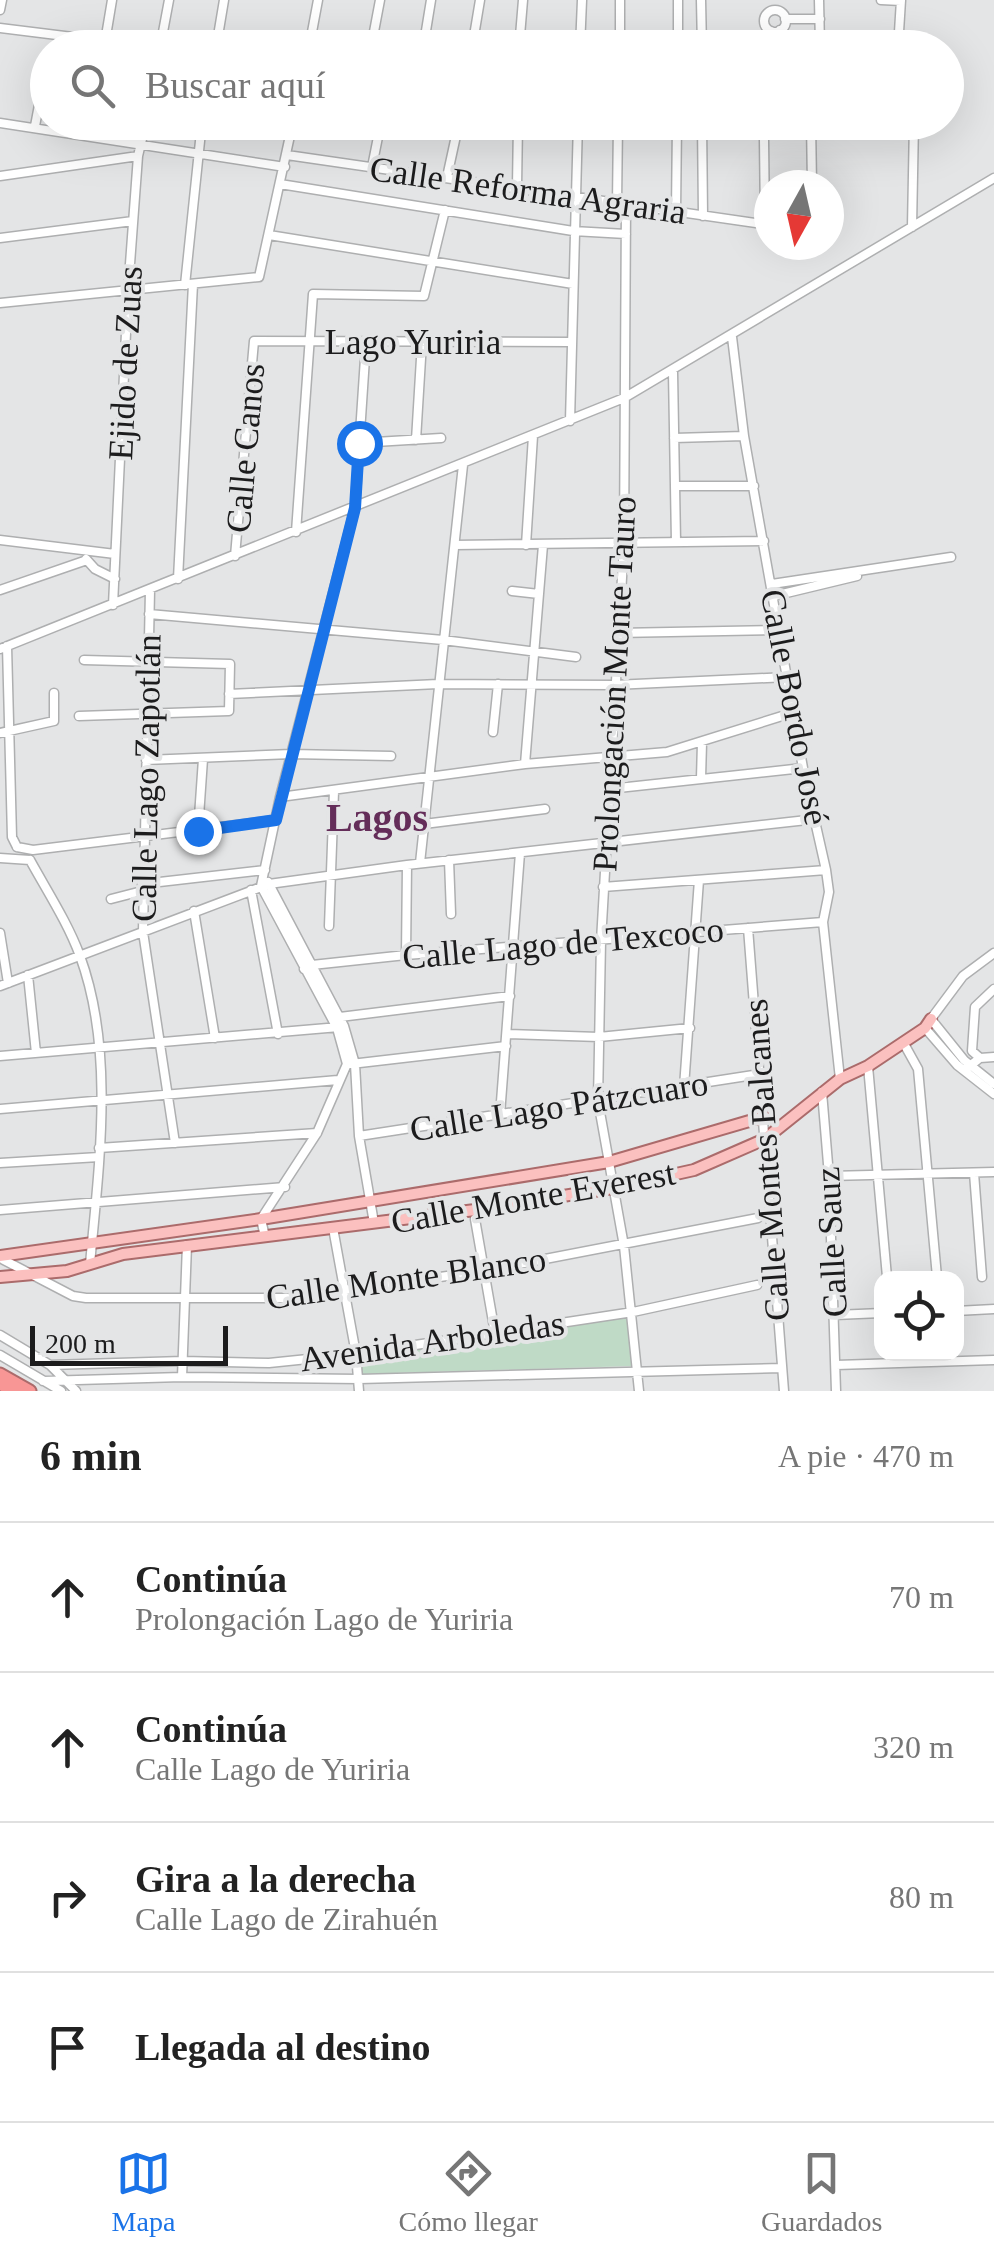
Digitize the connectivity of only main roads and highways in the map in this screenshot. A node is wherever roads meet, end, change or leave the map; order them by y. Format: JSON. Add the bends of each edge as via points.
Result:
{"nodes":[{"id":1,"x":928,"y":1023,"type":"road end"},
{"id":2,"x":763,"y":1117,"type":"road end"},
{"id":3,"x":0,"y":1257,"type":"edge"},
{"id":4,"x":0,"y":1277,"type":"edge"},
{"id":5,"x":0,"y":1374,"type":"edge"},
{"id":6,"x":0,"y":1384,"type":"edge"},
{"id":7,"x":13,"y":1391,"type":"edge"},
{"id":8,"x":30,"y":1391,"type":"edge"}],
"edges":[{"from":1,"to":4,"type":"main road","name":"Calle Monte Everest","via":[[840,1079],[764,1139],[694,1170],[613,1188],[123,1254],[68,1271]]},
{"from":2,"to":3,"type":"main road","name":"Calle Monte Everest","via":[[609,1162]]},
{"from":5,"to":8,"type":"highway"},
{"from":6,"to":7,"type":"highway"}]}
